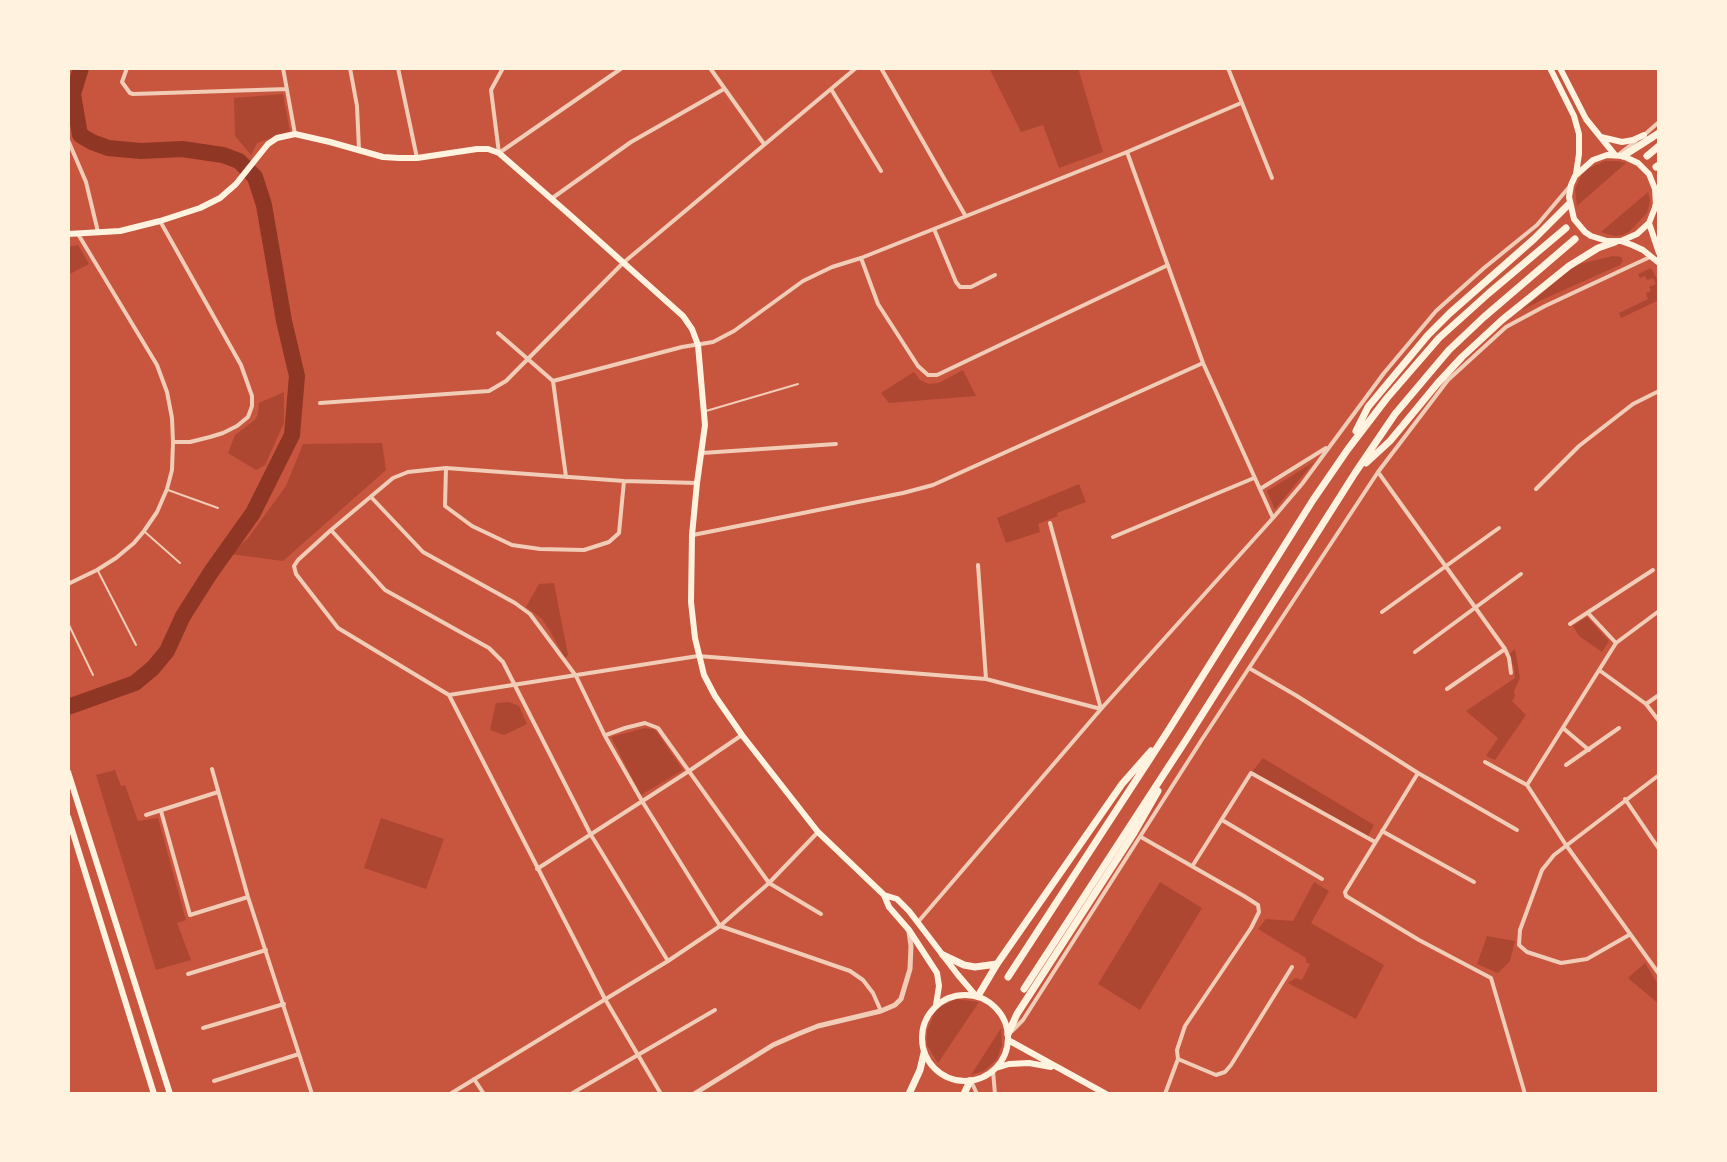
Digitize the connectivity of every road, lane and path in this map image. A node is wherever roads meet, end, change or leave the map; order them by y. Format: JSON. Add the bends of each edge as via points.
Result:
{"nodes":[{"id":1,"x":127,"y":68,"type":"edge"},
{"id":2,"x":283,"y":68,"type":"edge"},
{"id":3,"x":350,"y":68,"type":"edge"},
{"id":4,"x":398,"y":68,"type":"edge"},
{"id":5,"x":503,"y":68,"type":"edge"},
{"id":6,"x":622,"y":68,"type":"edge"},
{"id":7,"x":710,"y":68,"type":"edge"},
{"id":8,"x":856,"y":68,"type":"edge"},
{"id":9,"x":881,"y":68,"type":"edge"},
{"id":10,"x":1228,"y":68,"type":"edge"},
{"id":11,"x":1550,"y":68,"type":"edge"},
{"id":12,"x":1560,"y":68,"type":"edge"},
{"id":13,"x":287,"y":89,"type":"junction"},
{"id":14,"x":724,"y":89,"type":"junction"},
{"id":15,"x":831,"y":89,"type":"junction"},
{"id":16,"x":1241,"y":103,"type":"junction"},
{"id":17,"x":1659,"y":122,"type":"edge"},
{"id":18,"x":1659,"y":133,"type":"edge"},
{"id":19,"x":295,"y":134,"type":"junction"},
{"id":20,"x":1644,"y":135,"type":"junction"},
{"id":21,"x":1599,"y":136,"type":"junction"},
{"id":22,"x":68,"y":140,"type":"edge"},
{"id":23,"x":764,"y":144,"type":"junction"},
{"id":24,"x":1659,"y":146,"type":"edge"},
{"id":25,"x":359,"y":151,"type":"junction"},
{"id":26,"x":1127,"y":152,"type":"junction"},
{"id":27,"x":499,"y":153,"type":"junction"},
{"id":28,"x":1619,"y":155,"type":"junction"},
{"id":29,"x":1647,"y":156,"type":"dead end"},
{"id":30,"x":417,"y":158,"type":"junction"},
{"id":31,"x":881,"y":171,"type":"dead end"},
{"id":32,"x":1575,"y":176,"type":"junction"},
{"id":33,"x":1272,"y":178,"type":"dead end"},
{"id":34,"x":1571,"y":185,"type":"junction"},
{"id":35,"x":551,"y":199,"type":"junction"},
{"id":36,"x":1569,"y":204,"type":"junction"},
{"id":37,"x":1658,"y":204,"type":"edge"},
{"id":38,"x":965,"y":215,"type":"junction"},
{"id":39,"x":160,"y":221,"type":"junction"},
{"id":40,"x":1649,"y":223,"type":"junction"},
{"id":41,"x":933,"y":228,"type":"junction"},
{"id":42,"x":1566,"y":228,"type":"dead end"},
{"id":43,"x":98,"y":232,"type":"junction"},
{"id":44,"x":77,"y":233,"type":"junction"},
{"id":45,"x":68,"y":234,"type":"edge"},
{"id":46,"x":1575,"y":239,"type":"dead end"},
{"id":47,"x":1618,"y":241,"type":"junction"},
{"id":48,"x":1656,"y":255,"type":"edge"},
{"id":49,"x":861,"y":258,"type":"junction"},
{"id":50,"x":623,"y":263,"type":"junction"},
{"id":51,"x":1659,"y":263,"type":"edge"},
{"id":52,"x":1168,"y":265,"type":"junction"},
{"id":53,"x":995,"y":275,"type":"dead end"},
{"id":54,"x":498,"y":333,"type":"dead end"},
{"id":55,"x":698,"y":345,"type":"junction"},
{"id":56,"x":528,"y":360,"type":"junction"},
{"id":57,"x":1203,"y":363,"type":"junction"},
{"id":58,"x":553,"y":381,"type":"junction"},
{"id":59,"x":798,"y":384,"type":"dead end"},
{"id":60,"x":1659,"y":391,"type":"edge"},
{"id":61,"x":320,"y":403,"type":"dead end"},
{"id":62,"x":705,"y":412,"type":"junction"},
{"id":63,"x":173,"y":442,"type":"junction"},
{"id":64,"x":836,"y":444,"type":"dead end"},
{"id":65,"x":1328,"y":447,"type":"junction"},
{"id":66,"x":1348,"y":449,"type":"junction"},
{"id":67,"x":702,"y":453,"type":"junction"},
{"id":68,"x":446,"y":468,"type":"junction"},
{"id":69,"x":1378,"y":472,"type":"junction"},
{"id":70,"x":1355,"y":473,"type":"junction"},
{"id":71,"x":566,"y":477,"type":"junction"},
{"id":72,"x":1254,"y":478,"type":"junction"},
{"id":73,"x":624,"y":481,"type":"junction"},
{"id":74,"x":697,"y":483,"type":"junction"},
{"id":75,"x":167,"y":489,"type":"junction"},
{"id":76,"x":1260,"y":489,"type":"junction"},
{"id":77,"x":1536,"y":489,"type":"dead end"},
{"id":78,"x":371,"y":497,"type":"junction"},
{"id":79,"x":218,"y":508,"type":"dead end"},
{"id":80,"x":1273,"y":518,"type":"junction"},
{"id":81,"x":1050,"y":523,"type":"dead end"},
{"id":82,"x":1499,"y":528,"type":"dead end"},
{"id":83,"x":331,"y":530,"type":"junction"},
{"id":84,"x":144,"y":531,"type":"junction"},
{"id":85,"x":692,"y":535,"type":"junction"},
{"id":86,"x":1113,"y":537,"type":"dead end"},
{"id":87,"x":180,"y":563,"type":"dead end"},
{"id":88,"x":978,"y":565,"type":"dead end"},
{"id":89,"x":1447,"y":567,"type":"junction"},
{"id":90,"x":97,"y":570,"type":"junction"},
{"id":91,"x":1653,"y":570,"type":"dead end"},
{"id":92,"x":1521,"y":574,"type":"dead end"},
{"id":93,"x":68,"y":584,"type":"edge"},
{"id":94,"x":1476,"y":609,"type":"junction"},
{"id":95,"x":1659,"y":611,"type":"edge"},
{"id":96,"x":1382,"y":612,"type":"dead end"},
{"id":97,"x":1588,"y":613,"type":"junction"},
{"id":98,"x":68,"y":623,"type":"edge"},
{"id":99,"x":1570,"y":624,"type":"dead end"},
{"id":100,"x":1616,"y":643,"type":"junction"},
{"id":101,"x":136,"y":645,"type":"dead end"},
{"id":102,"x":1505,"y":649,"type":"junction"},
{"id":103,"x":1415,"y":652,"type":"dead end"},
{"id":104,"x":698,"y":656,"type":"junction"},
{"id":105,"x":1249,"y":668,"type":"junction"},
{"id":106,"x":1599,"y":670,"type":"junction"},
{"id":107,"x":1511,"y":673,"type":"dead end"},
{"id":108,"x":93,"y":675,"type":"dead end"},
{"id":109,"x":576,"y":676,"type":"junction"},
{"id":110,"x":986,"y":679,"type":"junction"},
{"id":111,"x":516,"y":686,"type":"junction"},
{"id":112,"x":1447,"y":689,"type":"dead end"},
{"id":113,"x":449,"y":695,"type":"junction"},
{"id":114,"x":1659,"y":695,"type":"edge"},
{"id":115,"x":1646,"y":704,"type":"junction"},
{"id":116,"x":1101,"y":709,"type":"junction"},
{"id":117,"x":1659,"y":721,"type":"edge"},
{"id":118,"x":1562,"y":728,"type":"junction"},
{"id":119,"x":1619,"y":728,"type":"dead end"},
{"id":120,"x":1168,"y":731,"type":"junction"},
{"id":121,"x":742,"y":735,"type":"junction"},
{"id":122,"x":605,"y":736,"type":"junction"},
{"id":123,"x":1186,"y":740,"type":"junction"},
{"id":124,"x":1589,"y":750,"type":"junction"},
{"id":125,"x":1485,"y":762,"type":"dead end"},
{"id":126,"x":1566,"y":765,"type":"dead end"},
{"id":127,"x":212,"y":769,"type":"dead end"},
{"id":128,"x":689,"y":771,"type":"junction"},
{"id":129,"x":1418,"y":773,"type":"junction"},
{"id":130,"x":69,"y":774,"type":"edge"},
{"id":131,"x":1659,"y":775,"type":"edge"},
{"id":132,"x":1527,"y":785,"type":"junction"},
{"id":133,"x":218,"y":792,"type":"junction"},
{"id":134,"x":1625,"y":799,"type":"junction"},
{"id":135,"x":642,"y":801,"type":"junction"},
{"id":136,"x":161,"y":811,"type":"junction"},
{"id":137,"x":146,"y":815,"type":"dead end"},
{"id":138,"x":68,"y":817,"type":"edge"},
{"id":139,"x":1222,"y":820,"type":"junction"},
{"id":140,"x":1517,"y":830,"type":"dead end"},
{"id":141,"x":1382,"y":831,"type":"junction"},
{"id":142,"x":818,"y":832,"type":"junction"},
{"id":143,"x":591,"y":835,"type":"junction"},
{"id":144,"x":1141,"y":837,"type":"junction"},
{"id":145,"x":1375,"y":842,"type":"junction"},
{"id":146,"x":1566,"y":845,"type":"junction"},
{"id":147,"x":1659,"y":849,"type":"edge"},
{"id":148,"x":1193,"y":865,"type":"junction"},
{"id":149,"x":537,"y":869,"type":"junction"},
{"id":150,"x":1322,"y":879,"type":"dead end"},
{"id":151,"x":1474,"y":882,"type":"dead end"},
{"id":152,"x":769,"y":883,"type":"junction"},
{"id":153,"x":884,"y":895,"type":"junction"},
{"id":154,"x":248,"y":897,"type":"junction"},
{"id":155,"x":821,"y":914,"type":"dead end"},
{"id":156,"x":918,"y":922,"type":"junction"},
{"id":157,"x":720,"y":926,"type":"junction"},
{"id":158,"x":909,"y":930,"type":"junction"},
{"id":159,"x":1629,"y":935,"type":"junction"},
{"id":160,"x":266,"y":950,"type":"junction"},
{"id":161,"x":926,"y":954,"type":"junction"},
{"id":162,"x":943,"y":955,"type":"junction"},
{"id":163,"x":668,"y":961,"type":"junction"},
{"id":164,"x":910,"y":962,"type":"junction"},
{"id":165,"x":997,"y":964,"type":"junction"},
{"id":166,"x":1292,"y":967,"type":"dead end"},
{"id":167,"x":188,"y":974,"type":"dead end"},
{"id":168,"x":1659,"y":974,"type":"edge"},
{"id":169,"x":1008,"y":977,"type":"dead end"},
{"id":170,"x":1024,"y":989,"type":"dead end"},
{"id":171,"x":977,"y":996,"type":"junction"},
{"id":172,"x":605,"y":999,"type":"junction"},
{"id":173,"x":284,"y":1004,"type":"junction"},
{"id":174,"x":936,"y":1005,"type":"junction"},
{"id":175,"x":715,"y":1010,"type":"dead end"},
{"id":176,"x":881,"y":1011,"type":"junction"},
{"id":177,"x":203,"y":1028,"type":"dead end"},
{"id":178,"x":1008,"y":1037,"type":"junction"},
{"id":179,"x":924,"y":1053,"type":"junction"},
{"id":180,"x":299,"y":1054,"type":"junction"},
{"id":181,"x":637,"y":1055,"type":"junction"},
{"id":182,"x":1178,"y":1059,"type":"junction"},
{"id":183,"x":994,"y":1070,"type":"junction"},
{"id":184,"x":1066,"y":1071,"type":"junction"},
{"id":185,"x":474,"y":1079,"type":"junction"},
{"id":186,"x":214,"y":1081,"type":"dead end"},
{"id":187,"x":970,"y":1081,"type":"junction"},
{"id":188,"x":154,"y":1094,"type":"edge"},
{"id":189,"x":170,"y":1094,"type":"edge"},
{"id":190,"x":312,"y":1094,"type":"edge"},
{"id":191,"x":450,"y":1094,"type":"edge"},
{"id":192,"x":484,"y":1094,"type":"edge"},
{"id":193,"x":571,"y":1094,"type":"edge"},
{"id":194,"x":661,"y":1094,"type":"edge"},
{"id":195,"x":694,"y":1094,"type":"edge"},
{"id":196,"x":909,"y":1094,"type":"edge"},
{"id":197,"x":964,"y":1094,"type":"edge"},
{"id":198,"x":977,"y":1094,"type":"edge"},
{"id":199,"x":995,"y":1094,"type":"edge"},
{"id":200,"x":1106,"y":1094,"type":"edge"},
{"id":201,"x":1165,"y":1094,"type":"edge"},
{"id":202,"x":1525,"y":1094,"type":"edge"}],
"edges":[{"from":1,"to":13,"type":"street","via":[[122,82],[133,94]]},
{"from":2,"to":13,"type":"street"},
{"from":3,"to":25,"type":"street"},
{"from":4,"to":30,"type":"street"},
{"from":5,"to":27,"type":"street","via":[[491,90]]},
{"from":6,"to":27,"type":"street"},
{"from":7,"to":14,"type":"street"},
{"from":8,"to":15,"type":"street"},
{"from":9,"to":38,"type":"street"},
{"from":10,"to":16,"type":"street"},
{"from":11,"to":32,"type":"main road","via":[[1579,134]]},
{"from":12,"to":21,"type":"main road"},
{"from":13,"to":19,"type":"street"},
{"from":14,"to":23,"type":"street"},
{"from":14,"to":35,"type":"street","via":[[631,142]]},
{"from":15,"to":23,"type":"street"},
{"from":15,"to":31,"type":"street"},
{"from":16,"to":26,"type":"street"},
{"from":16,"to":33,"type":"street"},
{"from":17,"to":20,"type":"street"},
{"from":18,"to":28,"type":"highway"},
{"from":19,"to":25,"type":"main road"},
{"from":19,"to":39,"type":"main road","via":[[268,144],[220,198]]},
{"from":20,"to":21,"type":"main road","via":[[1622,142]]},
{"from":20,"to":28,"type":"street"},
{"from":21,"to":28,"type":"main road"},
{"from":22,"to":43,"type":"street","via":[[86,182]]},
{"from":23,"to":50,"type":"street"},
{"from":24,"to":29,"type":"highway"},
{"from":25,"to":30,"type":"main road"},
{"from":26,"to":38,"type":"street"},
{"from":26,"to":52,"type":"street"},
{"from":27,"to":30,"type":"main road","via":[[477,149]]},
{"from":27,"to":35,"type":"main road"},
{"from":28,"to":32,"type":"main road","via":[[1593,160]]},
{"from":28,"to":37,"type":"main road","via":[[1649,174]]},
{"from":32,"to":34,"type":"main road"},
{"from":34,"to":36,"type":"main road"},
{"from":34,"to":65,"type":"street","via":[[1537,225],[1436,311]]},
{"from":35,"to":50,"type":"main road"},
{"from":36,"to":47,"type":"main road","via":[[1585,232],[1599,240]]},
{"from":36,"to":66,"type":"highway","via":[[1428,335],[1368,407]]},
{"from":37,"to":40,"type":"main road"},
{"from":38,"to":41,"type":"street"},
{"from":39,"to":43,"type":"main road"},
{"from":39,"to":63,"type":"street","via":[[241,365],[252,396],[248,417],[237,426],[210,437]]},
{"from":40,"to":47,"type":"main road"},
{"from":40,"to":48,"type":"main road"},
{"from":41,"to":49,"type":"street"},
{"from":41,"to":53,"type":"street","via":[[960,287]]},
{"from":42,"to":66,"type":"highway","via":[[1439,338]]},
{"from":43,"to":44,"type":"main road"},
{"from":44,"to":45,"type":"main road"},
{"from":44,"to":63,"type":"street","via":[[157,365],[167,392]]},
{"from":46,"to":70,"type":"highway","via":[[1449,350],[1395,414]]},
{"from":47,"to":48,"type":"main road"},
{"from":47,"to":70,"type":"highway","via":[[1569,266],[1502,320]]},
{"from":48,"to":51,"type":"main road"},
{"from":48,"to":69,"type":"street","via":[[1545,306],[1494,336],[1448,380]]},
{"from":49,"to":52,"type":"street","via":[[878,304],[928,375]]},
{"from":49,"to":55,"type":"street","via":[[803,281],[734,331]]},
{"from":50,"to":55,"type":"main road","via":[[683,316]]},
{"from":50,"to":56,"type":"street"},
{"from":52,"to":57,"type":"street"},
{"from":54,"to":56,"type":"street"},
{"from":55,"to":58,"type":"street"},
{"from":55,"to":62,"type":"main road"},
{"from":56,"to":58,"type":"street"},
{"from":56,"to":61,"type":"street","via":[[489,391]]},
{"from":57,"to":72,"type":"street"},
{"from":57,"to":85,"type":"street","via":[[933,485]]},
{"from":58,"to":71,"type":"street"},
{"from":59,"to":62,"type":"lane"},
{"from":60,"to":77,"type":"street","via":[[1633,404],[1579,446]]},
{"from":62,"to":67,"type":"main road"},
{"from":63,"to":75,"type":"street"},
{"from":64,"to":67,"type":"street"},
{"from":65,"to":76,"type":"street"},
{"from":65,"to":80,"type":"street"},
{"from":66,"to":120,"type":"highway"},
{"from":67,"to":74,"type":"main road"},
{"from":68,"to":71,"type":"street"},
{"from":68,"to":73,"type":"street","via":[[445,506],[512,545],[540,549],[584,550],[609,542],[619,533]]},
{"from":68,"to":78,"type":"street","via":[[408,472]]},
{"from":69,"to":89,"type":"street"},
{"from":69,"to":105,"type":"street"},
{"from":70,"to":123,"type":"highway"},
{"from":71,"to":73,"type":"street"},
{"from":72,"to":76,"type":"street"},
{"from":72,"to":86,"type":"street"},
{"from":73,"to":74,"type":"street"},
{"from":74,"to":85,"type":"main road"},
{"from":75,"to":79,"type":"lane"},
{"from":75,"to":84,"type":"street"},
{"from":76,"to":80,"type":"street"},
{"from":78,"to":83,"type":"street"},
{"from":78,"to":109,"type":"street","via":[[423,552],[530,614]]},
{"from":80,"to":116,"type":"street"},
{"from":81,"to":116,"type":"street"},
{"from":82,"to":89,"type":"street"},
{"from":83,"to":111,"type":"street","via":[[385,590],[489,648]]},
{"from":83,"to":113,"type":"street","via":[[298,560],[296,574],[338,628]]},
{"from":84,"to":87,"type":"lane"},
{"from":84,"to":90,"type":"street"},
{"from":85,"to":104,"type":"main road","via":[[691,602]]},
{"from":88,"to":110,"type":"street"},
{"from":89,"to":94,"type":"street"},
{"from":89,"to":96,"type":"street"},
{"from":90,"to":93,"type":"street"},
{"from":90,"to":101,"type":"lane"},
{"from":91,"to":97,"type":"street"},
{"from":92,"to":94,"type":"street"},
{"from":94,"to":102,"type":"street"},
{"from":94,"to":103,"type":"street"},
{"from":95,"to":100,"type":"street"},
{"from":97,"to":99,"type":"street"},
{"from":97,"to":100,"type":"street"},
{"from":98,"to":108,"type":"lane"},
{"from":100,"to":106,"type":"street"},
{"from":102,"to":107,"type":"street"},
{"from":102,"to":112,"type":"street"},
{"from":104,"to":109,"type":"street"},
{"from":104,"to":110,"type":"street"},
{"from":104,"to":121,"type":"main road","via":[[715,696]]},
{"from":105,"to":129,"type":"street"},
{"from":105,"to":144,"type":"street"},
{"from":106,"to":115,"type":"street"},
{"from":106,"to":118,"type":"street"},
{"from":109,"to":111,"type":"street"},
{"from":109,"to":122,"type":"street"},
{"from":110,"to":116,"type":"street"},
{"from":111,"to":113,"type":"street"},
{"from":111,"to":143,"type":"street"},
{"from":113,"to":149,"type":"street"},
{"from":114,"to":115,"type":"street"},
{"from":115,"to":117,"type":"street"},
{"from":116,"to":156,"type":"street"},
{"from":118,"to":124,"type":"street"},
{"from":118,"to":132,"type":"street"},
{"from":119,"to":124,"type":"street"},
{"from":120,"to":165,"type":"highway","via":[[1122,784]]},
{"from":120,"to":169,"type":"highway"},
{"from":121,"to":128,"type":"street"},
{"from":121,"to":142,"type":"main road"},
{"from":122,"to":128,"type":"street","via":[[645,723],[658,728]]},
{"from":122,"to":135,"type":"street"},
{"from":123,"to":170,"type":"highway"},
{"from":123,"to":178,"type":"highway","via":[[1134,833],[1017,1014]]},
{"from":124,"to":126,"type":"street"},
{"from":125,"to":132,"type":"street"},
{"from":127,"to":133,"type":"street"},
{"from":128,"to":135,"type":"street"},
{"from":128,"to":152,"type":"street"},
{"from":129,"to":140,"type":"street"},
{"from":129,"to":141,"type":"street"},
{"from":130,"to":189,"type":"main road"},
{"from":131,"to":134,"type":"street"},
{"from":132,"to":146,"type":"street"},
{"from":133,"to":136,"type":"street"},
{"from":133,"to":154,"type":"street"},
{"from":134,"to":146,"type":"street"},
{"from":134,"to":147,"type":"street"},
{"from":135,"to":143,"type":"street"},
{"from":135,"to":157,"type":"street"},
{"from":136,"to":137,"type":"street"},
{"from":136,"to":154,"type":"street","via":[[190,915]]},
{"from":138,"to":188,"type":"main road"},
{"from":139,"to":145,"type":"street","via":[[1251,773]]},
{"from":139,"to":148,"type":"street"},
{"from":139,"to":150,"type":"street"},
{"from":141,"to":145,"type":"street"},
{"from":141,"to":151,"type":"street"},
{"from":142,"to":152,"type":"street"},
{"from":142,"to":153,"type":"main road"},
{"from":143,"to":149,"type":"street"},
{"from":143,"to":163,"type":"street"},
{"from":144,"to":148,"type":"street"},
{"from":144,"to":178,"type":"street"},
{"from":145,"to":202,"type":"street","via":[[1346,896],[1491,978]]},
{"from":146,"to":159,"type":"street"},
{"from":146,"to":159,"type":"street","via":[[1542,870],[1519,945],[1561,963],[1587,959]]},
{"from":148,"to":182,"type":"street","via":[[1258,905],[1259,912],[1185,1026]]},
{"from":149,"to":172,"type":"street"},
{"from":152,"to":155,"type":"street"},
{"from":152,"to":157,"type":"street"},
{"from":153,"to":156,"type":"main road","via":[[897,899]]},
{"from":153,"to":158,"type":"main road"},
{"from":154,"to":160,"type":"street"},
{"from":156,"to":162,"type":"main road"},
{"from":157,"to":163,"type":"street"},
{"from":157,"to":176,"type":"street","via":[[850,971],[863,980]]},
{"from":158,"to":161,"type":"main road"},
{"from":158,"to":164,"type":"street"},
{"from":159,"to":168,"type":"street"},
{"from":160,"to":167,"type":"street"},
{"from":160,"to":173,"type":"street"},
{"from":161,"to":164,"type":"street"},
{"from":161,"to":174,"type":"main road","via":[[937,973]]},
{"from":162,"to":165,"type":"highway","via":[[975,967]]},
{"from":162,"to":171,"type":"main road"},
{"from":163,"to":172,"type":"street"},
{"from":164,"to":176,"type":"street","via":[[901,999]]},
{"from":165,"to":171,"type":"highway"},
{"from":166,"to":182,"type":"street","via":[[1225,1072],[1216,1075]]},
{"from":171,"to":174,"type":"main road","via":[[955,996]]},
{"from":171,"to":178,"type":"main road","via":[[997,1008]]},
{"from":172,"to":181,"type":"street"},
{"from":172,"to":185,"type":"street"},
{"from":173,"to":177,"type":"street"},
{"from":173,"to":180,"type":"street"},
{"from":174,"to":179,"type":"main road","via":[[924,1022]]},
{"from":175,"to":181,"type":"street"},
{"from":176,"to":195,"type":"street","via":[[818,1026],[773,1045]]},
{"from":178,"to":183,"type":"main road","via":[[1007,1051]]},
{"from":178,"to":184,"type":"main road"},
{"from":179,"to":187,"type":"main road","via":[[942,1075]]},
{"from":179,"to":196,"type":"highway"},
{"from":180,"to":186,"type":"street"},
{"from":180,"to":190,"type":"street"},
{"from":181,"to":193,"type":"street"},
{"from":181,"to":194,"type":"street"},
{"from":182,"to":201,"type":"street"},
{"from":183,"to":184,"type":"main road","via":[[1029,1063]]},
{"from":183,"to":187,"type":"main road"},
{"from":183,"to":199,"type":"street"},
{"from":184,"to":200,"type":"main road"},
{"from":185,"to":191,"type":"street"},
{"from":185,"to":192,"type":"street"},
{"from":187,"to":197,"type":"highway"},
{"from":187,"to":198,"type":"street"}]}
